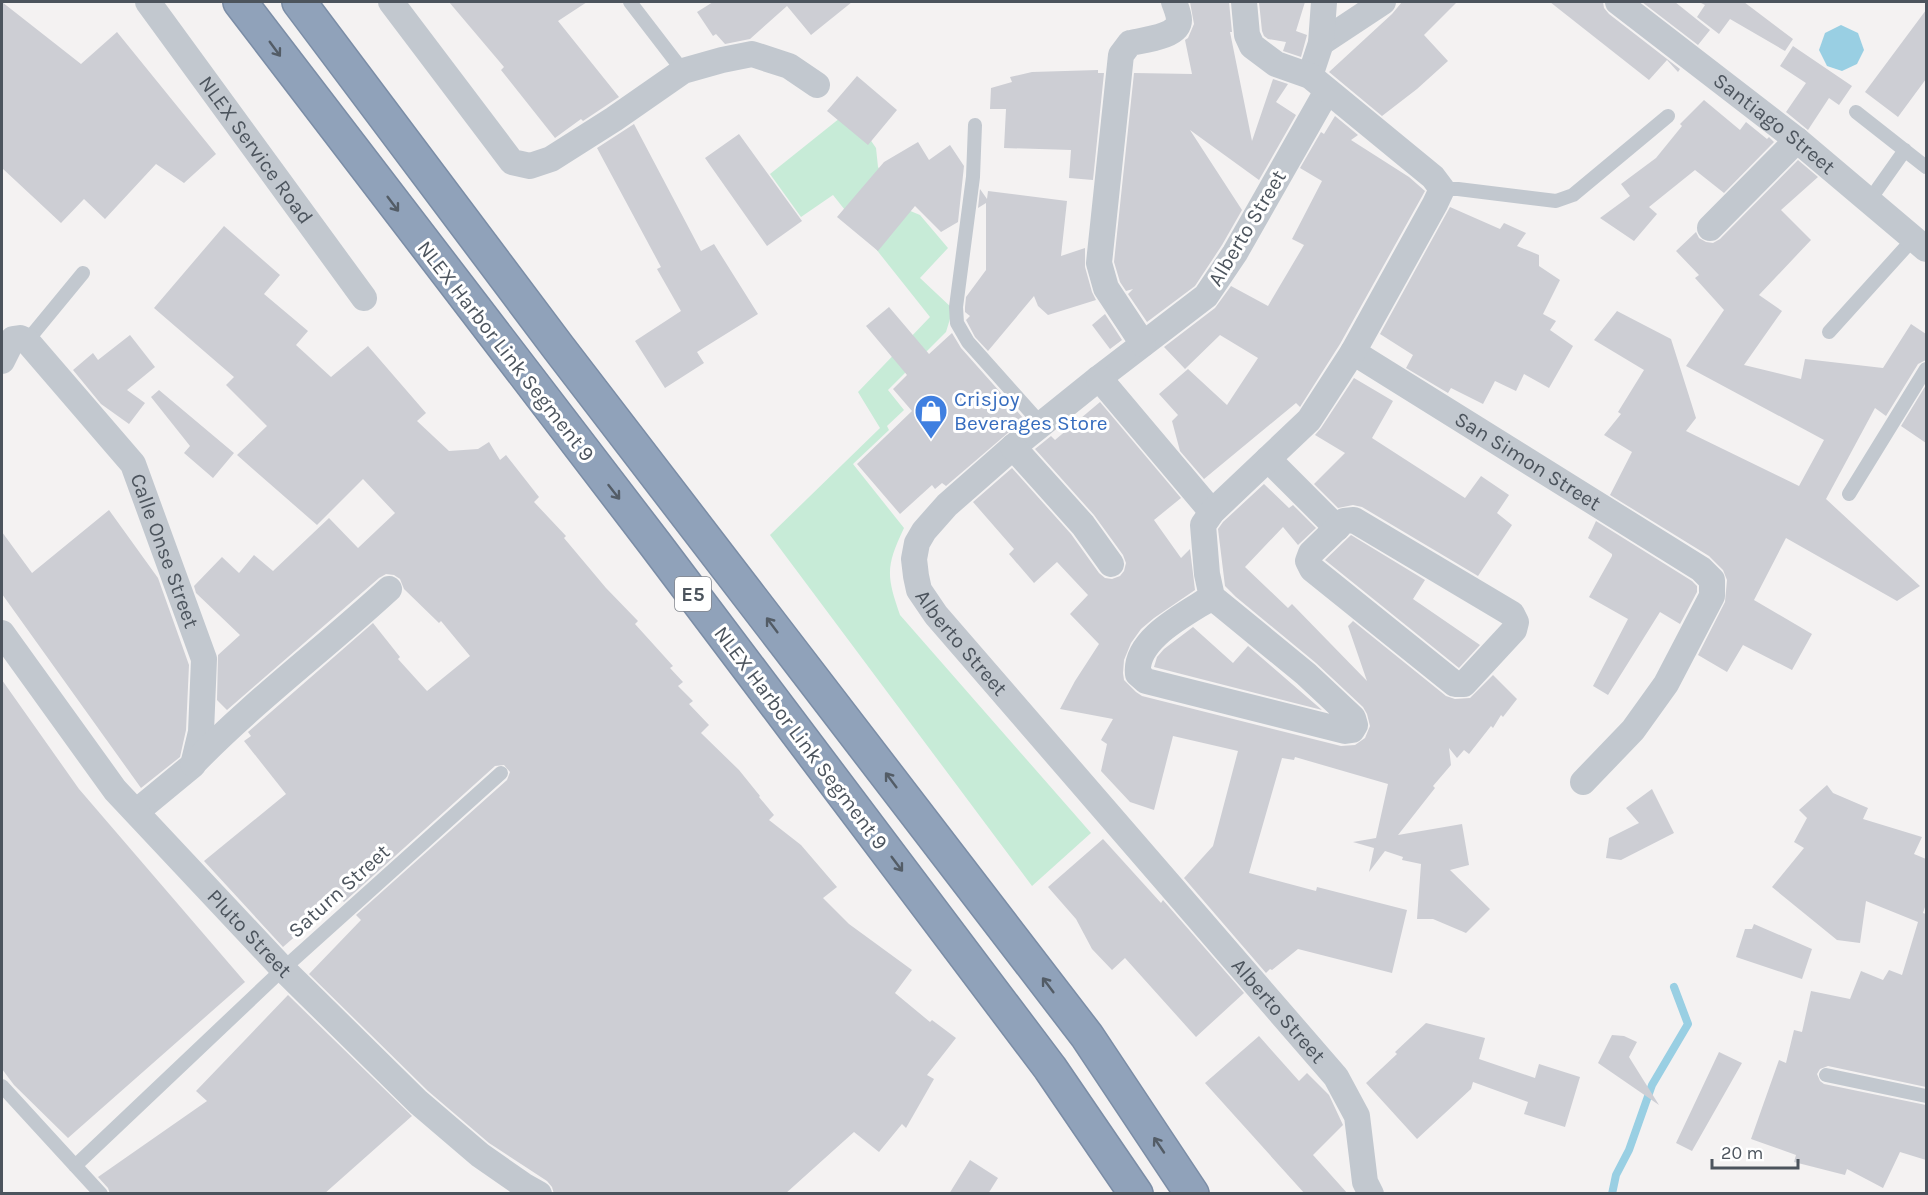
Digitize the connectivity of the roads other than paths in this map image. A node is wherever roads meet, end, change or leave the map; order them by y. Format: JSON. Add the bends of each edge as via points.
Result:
{"nodes":[{"id":1,"x":148,"y":2,"type":"edge"},
{"id":2,"x":240,"y":2,"type":"edge"},
{"id":3,"x":300,"y":2,"type":"edge"},
{"id":4,"x":306,"y":2,"type":"edge"},
{"id":5,"x":391,"y":2,"type":"edge"},
{"id":6,"x":630,"y":2,"type":"edge"},
{"id":7,"x":1174,"y":2,"type":"edge"},
{"id":8,"x":1244,"y":2,"type":"edge"},
{"id":9,"x":1324,"y":2,"type":"edge"},
{"id":10,"x":1383,"y":2,"type":"edge"},
{"id":11,"x":1618,"y":2,"type":"edge"},
{"id":12,"x":331,"y":42,"type":"junction"},
{"id":13,"x":1322,"y":44,"type":"junction"},
{"id":14,"x":683,"y":71,"type":"junction"},
{"id":15,"x":1318,"y":84,"type":"junction"},
{"id":16,"x":817,"y":85,"type":"dead end"},
{"id":17,"x":1856,"y":112,"type":"dead end"},
{"id":18,"x":1668,"y":116,"type":"dead end"},
{"id":19,"x":975,"y":125,"type":"dead end"},
{"id":20,"x":1797,"y":140,"type":"junction"},
{"id":21,"x":1905,"y":150,"type":"junction"},
{"id":22,"x":1926,"y":167,"type":"edge"},
{"id":23,"x":1442,"y":189,"type":"junction"},
{"id":24,"x":1869,"y":201,"type":"junction"},
{"id":25,"x":1710,"y":228,"type":"dead end"},
{"id":26,"x":1920,"y":244,"type":"edge"},
{"id":27,"x":83,"y":273,"type":"dead end"},
{"id":28,"x":364,"y":298,"type":"dead end"},
{"id":29,"x":1830,"y":332,"type":"dead end"},
{"id":30,"x":27,"y":341,"type":"junction"},
{"id":31,"x":1143,"y":344,"type":"junction"},
{"id":32,"x":1353,"y":352,"type":"junction"},
{"id":33,"x":2,"y":361,"type":"edge"},
{"id":34,"x":1926,"y":369,"type":"edge"},
{"id":35,"x":1099,"y":378,"type":"junction"},
{"id":36,"x":1042,"y":424,"type":"junction"},
{"id":37,"x":1013,"y":447,"type":"junction"},
{"id":38,"x":1268,"y":459,"type":"junction"},
{"id":39,"x":1849,"y":494,"type":"dead end"},
{"id":40,"x":1212,"y":512,"type":"junction"},
{"id":41,"x":1337,"y":528,"type":"junction"},
{"id":42,"x":1111,"y":564,"type":"dead end"},
{"id":43,"x":389,"y":589,"type":"dead end"},
{"id":44,"x":1212,"y":597,"type":"junction"},
{"id":45,"x":2,"y":633,"type":"edge"},
{"id":46,"x":193,"y":765,"type":"junction"},
{"id":47,"x":501,"y":773,"type":"dead end"},
{"id":48,"x":1583,"y":782,"type":"dead end"},
{"id":49,"x":136,"y":812,"type":"junction"},
{"id":50,"x":283,"y":969,"type":"junction"},
{"id":51,"x":1826,"y":1075,"type":"dead end"},
{"id":52,"x":2,"y":1086,"type":"edge"},
{"id":53,"x":1926,"y":1096,"type":"edge"},
{"id":54,"x":75,"y":1166,"type":"junction"},
{"id":55,"x":101,"y":1194,"type":"edge"},
{"id":56,"x":539,"y":1194,"type":"edge"},
{"id":57,"x":1136,"y":1194,"type":"edge"},
{"id":58,"x":1192,"y":1194,"type":"edge"},
{"id":59,"x":1371,"y":1194,"type":"edge"}],
"edges":[{"from":1,"to":28,"type":"street","name":"NLEX Service Road"},
{"from":2,"to":57,"type":"highway","name":"NLEX Harbor Link Segment 9","number":"E5","one_way":true,"via":[[1043,1058]]},
{"from":3,"to":12,"type":"highway","name":"NLEX Harbor Link Segment 9","number":"E5"},
{"from":4,"to":12,"type":"highway"},
{"from":5,"to":14,"type":"street","via":[[512,162],[530,166],[551,159]]},
{"from":6,"to":14,"type":"lane"},
{"from":7,"to":31,"type":"street","via":[[1179,20],[1171,34],[1130,43],[1121,55],[1099,263],[1106,288]]},
{"from":8,"to":15,"type":"street","via":[[1252,46],[1276,64]]},
{"from":9,"to":13,"type":"street","name":"Alberto Street"},
{"from":10,"to":13,"type":"street"},
{"from":11,"to":20,"type":"street","name":"Santiago Street"},
{"from":58,"to":12,"type":"highway","name":"NLEX Harbor Link Segment 9","number":"E5","one_way":true,"via":[[1087,1036],[558,347]]},
{"from":13,"to":15,"type":"street","name":"Alberto Street"},
{"from":14,"to":16,"type":"street","via":[[752,54],[789,66]]},
{"from":15,"to":23,"type":"street","via":[[1433,177]]},
{"from":15,"to":31,"type":"street","name":"Alberto Street","via":[[1235,253],[1206,296]]},
{"from":17,"to":21,"type":"lane"},
{"from":18,"to":23,"type":"lane","via":[[1573,195],[1556,201]]},
{"from":19,"to":36,"type":"lane","via":[[957,323],[968,342]]},
{"from":20,"to":24,"type":"street","name":"Santiago Street"},
{"from":20,"to":25,"type":"street"},
{"from":21,"to":22,"type":"lane"},
{"from":21,"to":24,"type":"lane"},
{"from":23,"to":32,"type":"street"},
{"from":24,"to":26,"type":"street","name":"Santiago Street"},
{"from":26,"to":29,"type":"lane"},
{"from":27,"to":30,"type":"lane"},
{"from":30,"to":33,"type":"street","via":[[13,339]]},
{"from":30,"to":46,"type":"street","name":"Calle Onse Street","via":[[133,464],[204,659],[201,732]]},
{"from":31,"to":35,"type":"street","name":"Alberto Street"},
{"from":32,"to":38,"type":"street","via":[[1309,420]]},
{"from":32,"to":48,"type":"street","name":"San Simon Street","via":[[1701,569],[1712,580],[1712,596],[1666,684],[1633,730]]},
{"from":34,"to":39,"type":"lane"},
{"from":35,"to":36,"type":"street","name":"Alberto Street"},
{"from":35,"to":40,"type":"street"},
{"from":36,"to":37,"type":"street","name":"Alberto Street"},
{"from":37,"to":42,"type":"street","via":[[1083,525]]},
{"from":37,"to":59,"type":"street","name":"Alberto Street","via":[[947,505],[924,531],[914,559],[919,590],[936,615],[1336,1077],[1356,1116],[1365,1182]]},
{"from":38,"to":40,"type":"street"},
{"from":38,"to":41,"type":"street"},
{"from":40,"to":44,"type":"street","via":[[1203,525]]},
{"from":41,"to":41,"type":"street","via":[[1311,554],[1308,561],[1312,569],[1455,684],[1470,679],[1514,630],[1512,614],[1353,520],[1344,521]]},
{"from":43,"to":46,"type":"street","via":[[228,728]]},
{"from":44,"to":44,"type":"street","via":[[1353,718],[1356,725],[1352,730],[1157,684],[1138,674],[1137,665],[1143,653],[1161,630]]},
{"from":45,"to":49,"type":"street","name":"Pluto Street","via":[[115,790]]},
{"from":46,"to":49,"type":"street"},
{"from":47,"to":50,"type":"lane","name":"Saturn Street"},
{"from":49,"to":50,"type":"street","name":"Pluto Street"},
{"from":50,"to":54,"type":"lane","name":"Saturn Street"},
{"from":50,"to":56,"type":"street","name":"Pluto Street","via":[[418,1102],[480,1155]]},
{"from":51,"to":53,"type":"lane"},
{"from":52,"to":54,"type":"lane"},
{"from":54,"to":55,"type":"lane"}]}
